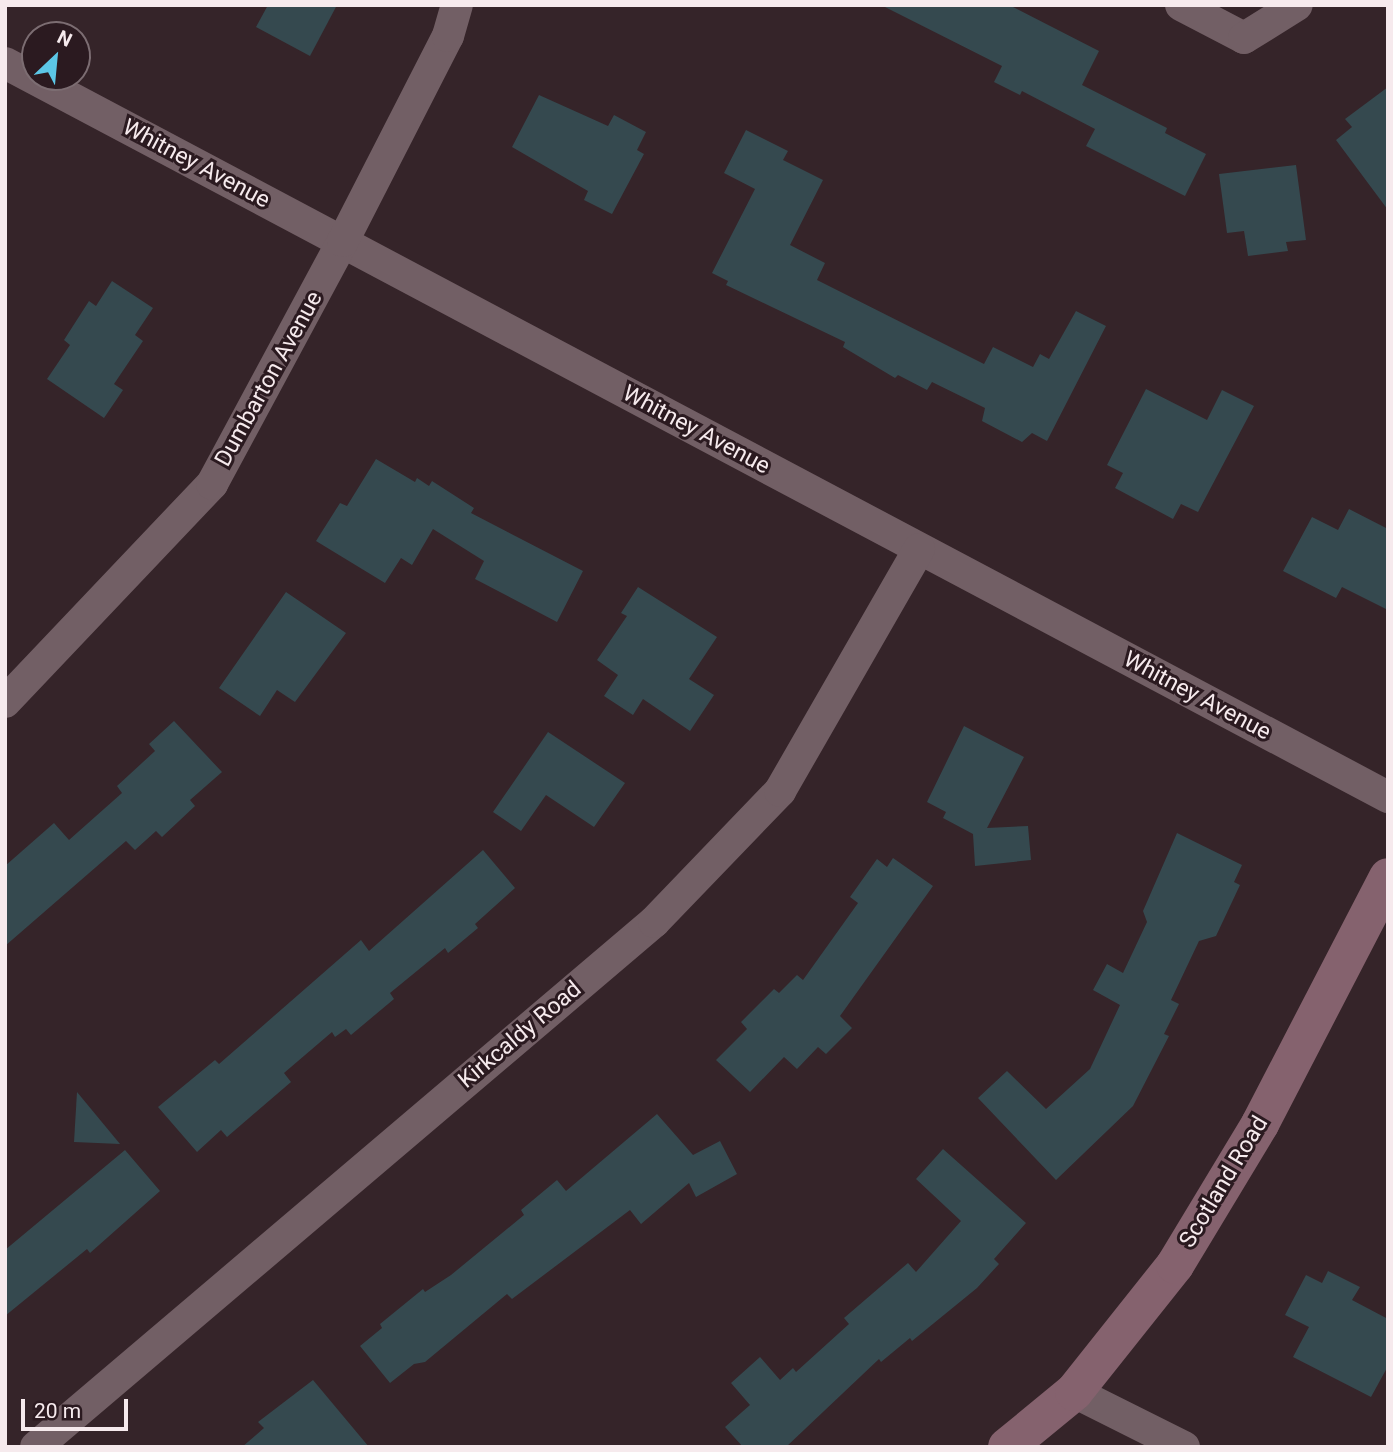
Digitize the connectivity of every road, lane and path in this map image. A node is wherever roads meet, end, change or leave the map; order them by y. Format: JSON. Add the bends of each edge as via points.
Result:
{"nodes":[{"id":1,"x":457,"y":5,"type":"edge"},
{"id":2,"x":1181,"y":5,"type":"edge"},
{"id":3,"x":1297,"y":5,"type":"edge"},
{"id":4,"x":5,"y":63,"type":"edge"},
{"id":5,"x":343,"y":242,"type":"junction"},
{"id":6,"x":919,"y":549,"type":"junction"},
{"id":7,"x":5,"y":702,"type":"edge"},
{"id":8,"x":1388,"y":797,"type":"edge"},
{"id":9,"x":1388,"y":877,"type":"edge"},
{"id":10,"x":1074,"y":1392,"type":"junction"},
{"id":11,"x":36,"y":1447,"type":"edge"},
{"id":12,"x":1007,"y":1447,"type":"edge"},
{"id":13,"x":1184,"y":1447,"type":"edge"}],
"edges":[{"from":1,"to":5,"type":"street","name":"Dumbarton Avenue","via":[[448,36]]},
{"from":2,"to":3,"type":"street","via":[[1244,38]]},
{"from":4,"to":5,"type":"street","name":"Whitney Avenue"},
{"from":5,"to":6,"type":"street","name":"Whitney Avenue"},
{"from":5,"to":7,"type":"street","name":"Dumbarton Avenue","via":[[212,484]]},
{"from":6,"to":8,"type":"street","name":"Whitney Avenue"},
{"from":6,"to":11,"type":"street","name":"Kirkcaldy Road","via":[[779,791],[654,922]]},
{"from":9,"to":10,"type":"street","name":"Scotland Road","via":[[1260,1124],[1175,1265]]},
{"from":10,"to":12,"type":"street","name":"Scotland Road"},
{"from":10,"to":13,"type":"street"}]}
